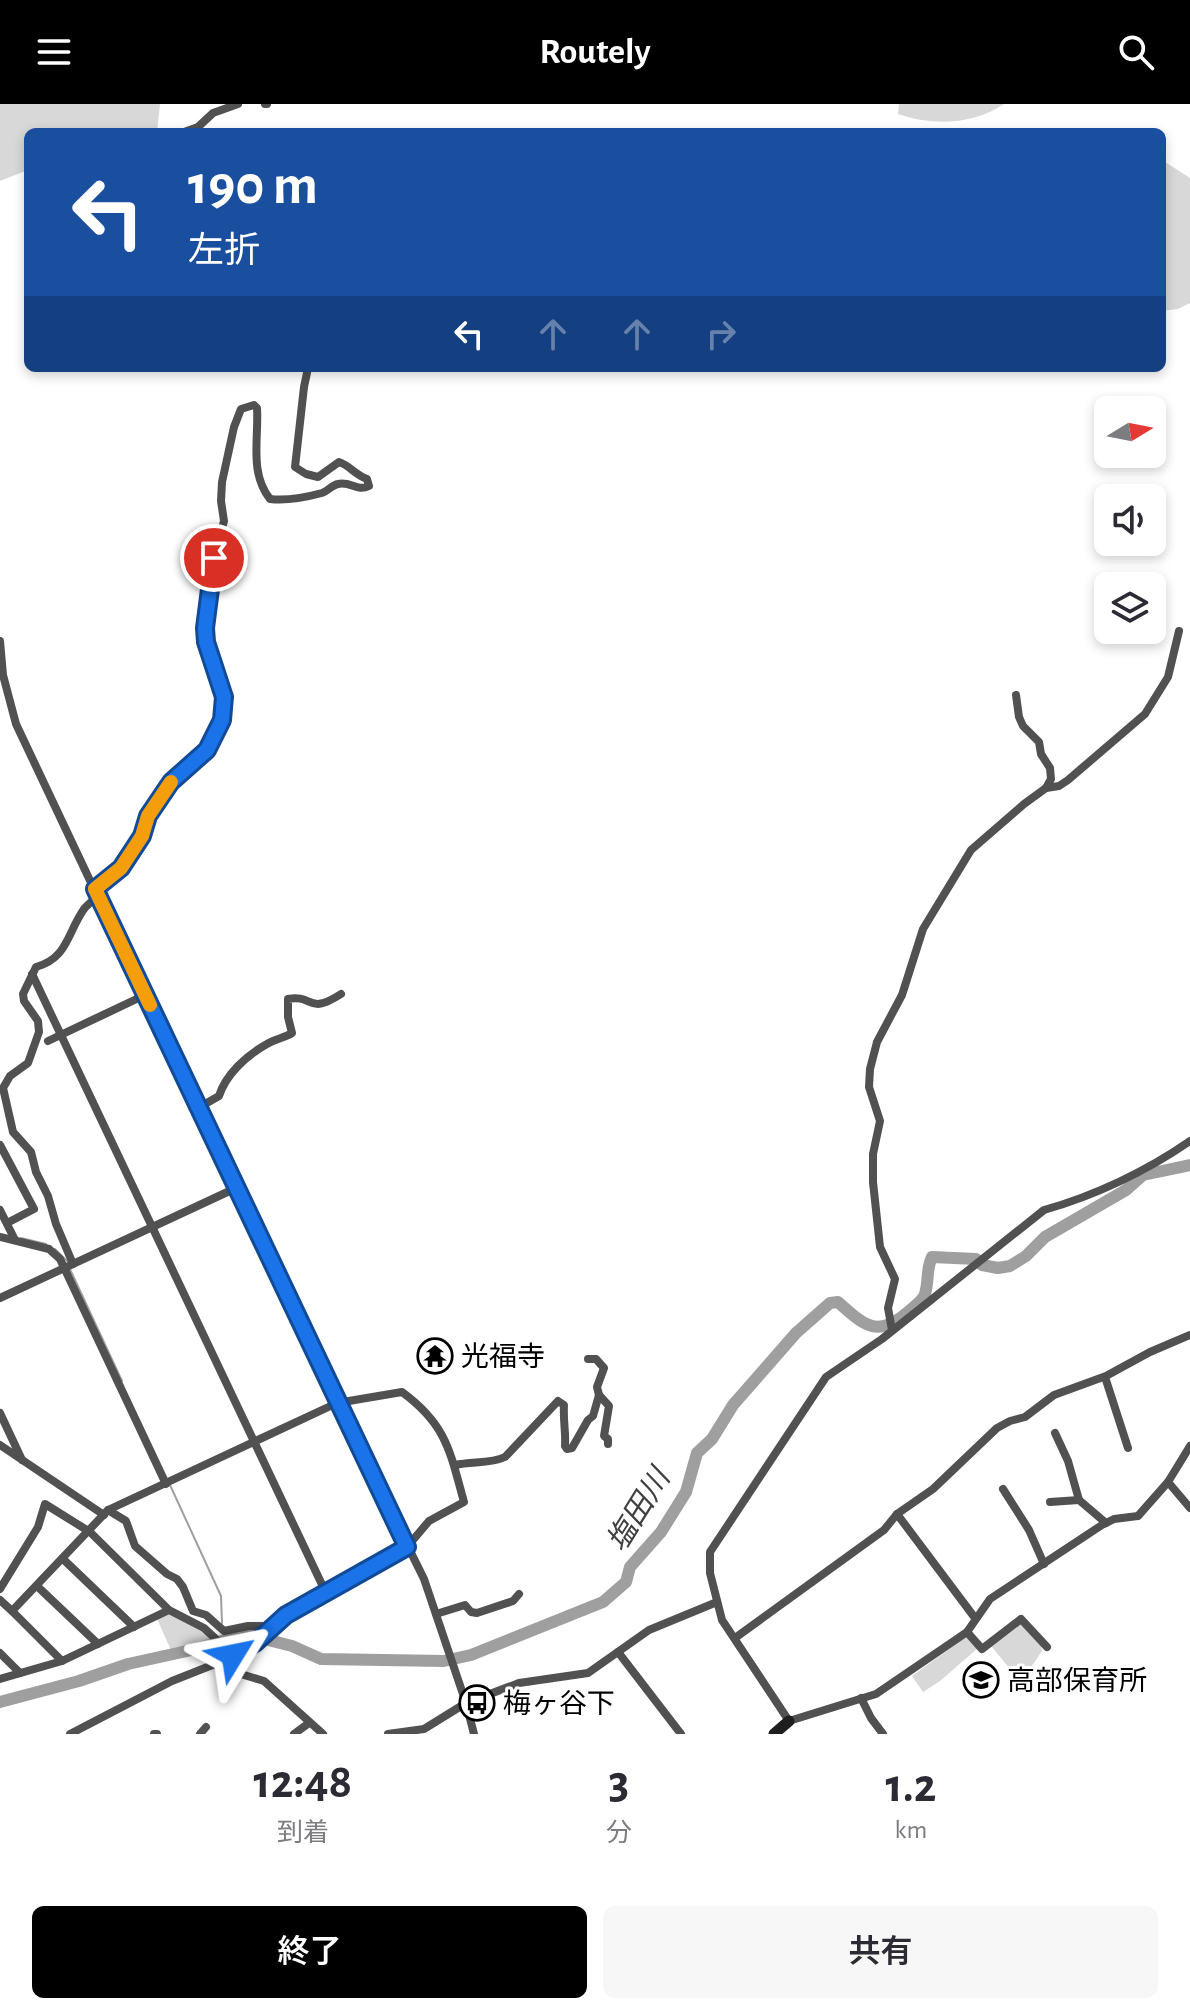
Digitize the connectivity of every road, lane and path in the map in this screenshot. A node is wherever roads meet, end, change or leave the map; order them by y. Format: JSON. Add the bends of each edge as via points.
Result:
{"nodes":[{"id":1,"x":238,"y":104,"type":"edge"},
{"id":2,"x":195,"y":128,"type":"edge"},
{"id":3,"x":307,"y":372,"type":"edge"},
{"id":4,"x":1179,"y":631,"type":"dead end"},
{"id":5,"x":0,"y":641,"type":"edge"},
{"id":6,"x":1016,"y":695,"type":"dead end"},
{"id":7,"x":1046,"y":788,"type":"junction"},
{"id":8,"x":97,"y":893,"type":"junction"},
{"id":9,"x":32,"y":974,"type":"junction"},
{"id":10,"x":341,"y":994,"type":"dead end"},
{"id":11,"x":145,"y":995,"type":"junction"},
{"id":12,"x":61,"y":1034,"type":"junction"},
{"id":13,"x":48,"y":1041,"type":"dead end"},
{"id":14,"x":198,"y":1108,"type":"junction"},
{"id":15,"x":1190,"y":1141,"type":"edge"},
{"id":16,"x":0,"y":1145,"type":"edge"},
{"id":17,"x":236,"y":1188,"type":"junction"},
{"id":18,"x":0,"y":1210,"type":"edge"},
{"id":19,"x":6,"y":1226,"type":"edge"},
{"id":20,"x":153,"y":1226,"type":"junction"},
{"id":21,"x":0,"y":1237,"type":"edge"},
{"id":22,"x":15,"y":1240,"type":"junction"},
{"id":23,"x":69,"y":1266,"type":"junction"},
{"id":24,"x":0,"y":1298,"type":"edge"},
{"id":25,"x":892,"y":1330,"type":"junction"},
{"id":26,"x":1190,"y":1335,"type":"edge"},
{"id":27,"x":588,"y":1359,"type":"dead end"},
{"id":28,"x":1105,"y":1377,"type":"junction"},
{"id":29,"x":599,"y":1395,"type":"junction"},
{"id":30,"x":337,"y":1403,"type":"junction"},
{"id":31,"x":0,"y":1413,"type":"edge"},
{"id":32,"x":1055,"y":1433,"type":"dead end"},
{"id":33,"x":254,"y":1441,"type":"junction"},
{"id":34,"x":608,"y":1444,"type":"dead end"},
{"id":35,"x":0,"y":1445,"type":"edge"},
{"id":36,"x":1190,"y":1446,"type":"edge"},
{"id":37,"x":1128,"y":1448,"type":"dead end"},
{"id":38,"x":22,"y":1460,"type":"junction"},
{"id":39,"x":455,"y":1465,"type":"junction"},
{"id":40,"x":1168,"y":1482,"type":"junction"},
{"id":41,"x":166,"y":1484,"type":"junction"},
{"id":42,"x":1003,"y":1489,"type":"dead end"},
{"id":43,"x":1079,"y":1500,"type":"junction"},
{"id":44,"x":1050,"y":1502,"type":"dead end"},
{"id":45,"x":1190,"y":1508,"type":"edge"},
{"id":46,"x":106,"y":1513,"type":"junction"},
{"id":47,"x":897,"y":1514,"type":"junction"},
{"id":48,"x":1106,"y":1523,"type":"junction"},
{"id":49,"x":90,"y":1532,"type":"junction"},
{"id":50,"x":407,"y":1547,"type":"junction"},
{"id":51,"x":63,"y":1559,"type":"junction"},
{"id":52,"x":1044,"y":1564,"type":"junction"},
{"id":53,"x":37,"y":1586,"type":"junction"},
{"id":54,"x":0,"y":1589,"type":"edge"},
{"id":55,"x":326,"y":1593,"type":"junction"},
{"id":56,"x":519,"y":1594,"type":"dead end"},
{"id":57,"x":0,"y":1600,"type":"edge"},
{"id":58,"x":717,"y":1602,"type":"junction"},
{"id":59,"x":169,"y":1610,"type":"junction"},
{"id":60,"x":12,"y":1611,"type":"junction"},
{"id":61,"x":436,"y":1614,"type":"junction"},
{"id":62,"x":975,"y":1618,"type":"junction"},
{"id":63,"x":134,"y":1627,"type":"junction"},
{"id":64,"x":269,"y":1628,"type":"junction"},
{"id":65,"x":967,"y":1632,"type":"junction"},
{"id":66,"x":735,"y":1638,"type":"junction"},
{"id":67,"x":98,"y":1644,"type":"junction"},
{"id":68,"x":1047,"y":1647,"type":"dead end"},
{"id":69,"x":618,"y":1652,"type":"junction"},
{"id":70,"x":0,"y":1653,"type":"edge"},
{"id":71,"x":233,"y":1655,"type":"junction"},
{"id":72,"x":62,"y":1661,"type":"junction"},
{"id":73,"x":220,"y":1662,"type":"junction"},
{"id":74,"x":20,"y":1673,"type":"junction"},
{"id":75,"x":0,"y":1679,"type":"edge"},
{"id":76,"x":861,"y":1698,"type":"junction"},
{"id":77,"x":466,"y":1703,"type":"junction"},
{"id":78,"x":789,"y":1721,"type":"junction"},
{"id":79,"x":309,"y":1723,"type":"junction"},
{"id":80,"x":70,"y":1734,"type":"edge"},
{"id":81,"x":294,"y":1734,"type":"edge"},
{"id":82,"x":323,"y":1734,"type":"edge"},
{"id":83,"x":388,"y":1734,"type":"edge"},
{"id":84,"x":474,"y":1734,"type":"edge"},
{"id":85,"x":681,"y":1734,"type":"edge"},
{"id":86,"x":774,"y":1734,"type":"edge"},
{"id":87,"x":883,"y":1734,"type":"edge"}],
"edges":[{"from":1,"to":2,"type":"street","via":[[213,113]]},
{"from":3,"to":8,"type":"street","via":[[295,467],[318,477],[339,462],[347,464],[369,486],[336,484],[324,492],[270,499],[259,477],[257,408],[241,409],[222,482],[224,521],[205,628],[224,697],[222,720],[207,750],[171,782],[121,868]]},
{"from":4,"to":7,"type":"street","via":[[1168,677],[1145,714],[1068,780]]},
{"from":5,"to":8,"type":"street","via":[[16,724]]},
{"from":6,"to":7,"type":"street","via":[[1023,726],[1039,742],[1050,768]]},
{"from":7,"to":25,"type":"street","via":[[971,850],[923,929],[898,1006],[877,1042],[869,1087],[880,1121],[873,1182],[880,1247],[895,1279],[888,1308]]},
{"from":8,"to":9,"type":"street","via":[[61,952]]},
{"from":8,"to":11,"type":"street"},
{"from":9,"to":12,"type":"street"},
{"from":9,"to":23,"type":"street","via":[[23,994],[39,1032],[28,1063],[10,1076],[3,1092],[13,1132],[31,1152],[48,1196]]},
{"from":10,"to":14,"type":"street","via":[[317,1006],[288,999],[292,1033],[245,1059],[223,1082],[219,1096]]},
{"from":11,"to":12,"type":"street"},
{"from":11,"to":14,"type":"street"},
{"from":12,"to":13,"type":"street"},
{"from":12,"to":20,"type":"street"},
{"from":14,"to":17,"type":"street"},
{"from":15,"to":25,"type":"street","via":[[1121,1180],[1044,1210]]},
{"from":16,"to":19,"type":"street","via":[[34,1209]]},
{"from":17,"to":20,"type":"street"},
{"from":17,"to":30,"type":"street"},
{"from":18,"to":19,"type":"street"},
{"from":19,"to":22,"type":"street"},
{"from":20,"to":23,"type":"street"},
{"from":20,"to":33,"type":"street"},
{"from":21,"to":22,"type":"street"},
{"from":22,"to":23,"type":"street","via":[[49,1249]]},
{"from":23,"to":24,"type":"street"},
{"from":23,"to":41,"type":"street"},
{"from":25,"to":58,"type":"street","via":[[826,1377],[771,1457],[710,1552]]},
{"from":26,"to":28,"type":"street"},
{"from":27,"to":29,"type":"street","via":[[604,1368]]},
{"from":28,"to":37,"type":"street"},
{"from":28,"to":47,"type":"street","via":[[1054,1395],[1025,1417],[997,1428],[933,1489]]},
{"from":29,"to":34,"type":"street","via":[[609,1406],[604,1427]]},
{"from":29,"to":39,"type":"street","via":[[593,1416],[572,1448],[565,1446],[564,1405],[558,1401],[505,1457]]},
{"from":30,"to":33,"type":"street"},
{"from":30,"to":39,"type":"street","via":[[402,1392],[422,1406]]},
{"from":30,"to":50,"type":"street"},
{"from":31,"to":38,"type":"street"},
{"from":32,"to":43,"type":"street"},
{"from":33,"to":41,"type":"street"},
{"from":33,"to":55,"type":"street"},
{"from":35,"to":38,"type":"street"},
{"from":36,"to":40,"type":"street"},
{"from":38,"to":46,"type":"street"},
{"from":39,"to":50,"type":"street","via":[[464,1502],[429,1521]]},
{"from":40,"to":45,"type":"street"},
{"from":40,"to":48,"type":"street","via":[[1138,1516]]},
{"from":41,"to":46,"type":"street"},
{"from":42,"to":52,"type":"street"},
{"from":43,"to":44,"type":"street"},
{"from":43,"to":48,"type":"street"},
{"from":46,"to":49,"type":"street"},
{"from":46,"to":64,"type":"street","via":[[126,1521],[135,1546],[177,1579],[193,1611],[224,1631]]},
{"from":47,"to":62,"type":"street"},
{"from":47,"to":66,"type":"street","via":[[884,1530]]},
{"from":48,"to":52,"type":"street"},
{"from":49,"to":51,"type":"street"},
{"from":49,"to":54,"type":"street","via":[[45,1504],[38,1527]]},
{"from":49,"to":59,"type":"street"},
{"from":50,"to":55,"type":"street"},
{"from":50,"to":61,"type":"street"},
{"from":51,"to":53,"type":"street"},
{"from":51,"to":63,"type":"street"},
{"from":52,"to":62,"type":"street","via":[[990,1599]]},
{"from":53,"to":60,"type":"street"},
{"from":53,"to":67,"type":"street"},
{"from":55,"to":64,"type":"street"},
{"from":56,"to":61,"type":"street","via":[[477,1613],[465,1605]]},
{"from":57,"to":60,"type":"street"},
{"from":58,"to":66,"type":"street"},
{"from":58,"to":69,"type":"street","via":[[649,1630]]},
{"from":59,"to":63,"type":"street"},
{"from":59,"to":71,"type":"street","via":[[204,1628]]},
{"from":60,"to":72,"type":"street"},
{"from":61,"to":77,"type":"street"},
{"from":62,"to":65,"type":"street"},
{"from":63,"to":67,"type":"street"},
{"from":64,"to":71,"type":"street"},
{"from":65,"to":68,"type":"street","via":[[982,1649],[1021,1619]]},
{"from":65,"to":76,"type":"street","via":[[876,1694]]},
{"from":66,"to":78,"type":"street"},
{"from":67,"to":72,"type":"street"},
{"from":69,"to":77,"type":"street","via":[[588,1673],[519,1683]]},
{"from":69,"to":85,"type":"street"},
{"from":70,"to":74,"type":"street"},
{"from":71,"to":73,"type":"street"},
{"from":72,"to":74,"type":"street"},
{"from":73,"to":79,"type":"street","via":[[264,1681]]},
{"from":73,"to":80,"type":"street"},
{"from":74,"to":75,"type":"street"},
{"from":76,"to":78,"type":"street"},
{"from":76,"to":87,"type":"street"},
{"from":77,"to":83,"type":"street","via":[[424,1729]]},
{"from":77,"to":84,"type":"street"},
{"from":78,"to":86,"type":"street"},
{"from":79,"to":81,"type":"street"},
{"from":79,"to":82,"type":"street"}]}
